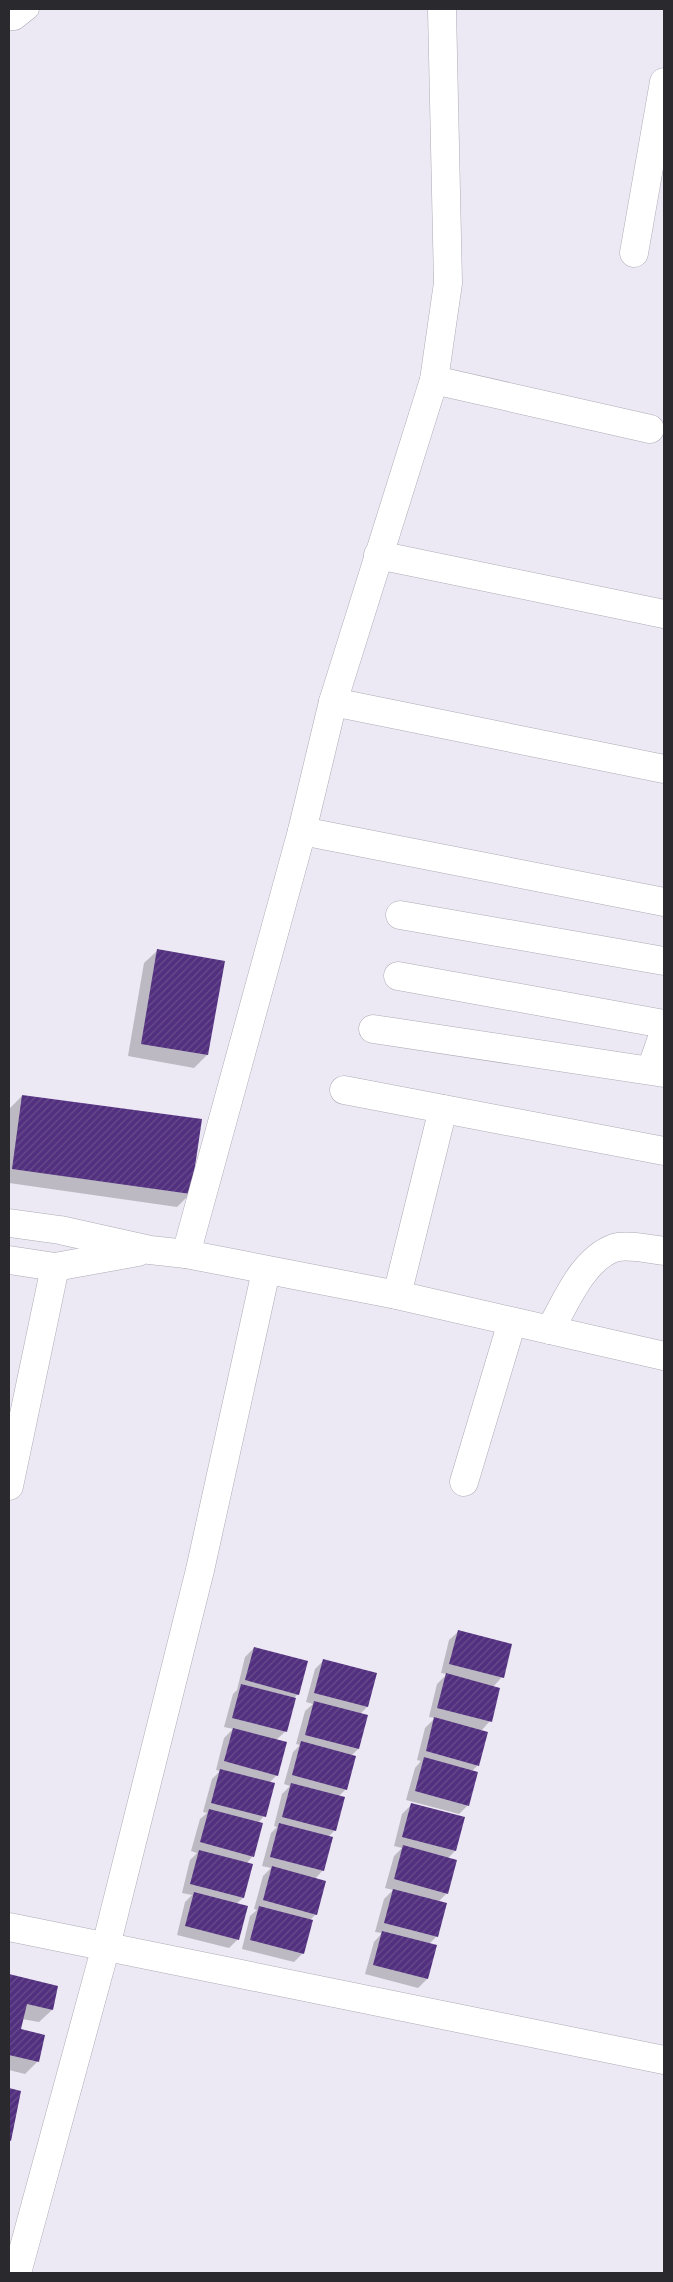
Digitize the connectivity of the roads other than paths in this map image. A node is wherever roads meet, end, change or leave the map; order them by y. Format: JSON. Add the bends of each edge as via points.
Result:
{"nodes":[{"id":1,"x":29,"y":9,"type":"edge"},
{"id":2,"x":442,"y":9,"type":"edge"},
{"id":3,"x":9,"y":20,"type":"edge"},
{"id":4,"x":664,"y":82,"type":"edge"},
{"id":5,"x":634,"y":253,"type":"dead end"},
{"id":6,"x":434,"y":380,"type":"junction"},
{"id":7,"x":650,"y":429,"type":"dead end"},
{"id":8,"x":378,"y":556,"type":"junction"},
{"id":9,"x":664,"y":614,"type":"edge"},
{"id":10,"x":333,"y":702,"type":"junction"},
{"id":11,"x":664,"y":769,"type":"edge"},
{"id":12,"x":302,"y":831,"type":"junction"},
{"id":13,"x":664,"y":902,"type":"edge"},
{"id":14,"x":400,"y":915,"type":"dead end"},
{"id":15,"x":664,"y":961,"type":"edge"},
{"id":16,"x":398,"y":976,"type":"dead end"},
{"id":17,"x":664,"y":1024,"type":"edge"},
{"id":18,"x":373,"y":1030,"type":"dead end"},
{"id":19,"x":664,"y":1032,"type":"edge"},
{"id":20,"x":658,"y":1071,"type":"edge"},
{"id":21,"x":344,"y":1090,"type":"dead end"},
{"id":22,"x":443,"y":1109,"type":"junction"},
{"id":23,"x":664,"y":1151,"type":"edge"},
{"id":24,"x":9,"y":1223,"type":"edge"},
{"id":25,"x":150,"y":1250,"type":"junction"},
{"id":26,"x":664,"y":1251,"type":"edge"},
{"id":27,"x":186,"y":1254,"type":"junction"},
{"id":28,"x":9,"y":1260,"type":"edge"},
{"id":29,"x":55,"y":1267,"type":"junction"},
{"id":30,"x":266,"y":1270,"type":"junction"},
{"id":31,"x":397,"y":1294,"type":"junction"},
{"id":32,"x":512,"y":1322,"type":"junction"},
{"id":33,"x":550,"y":1330,"type":"junction"},
{"id":34,"x":664,"y":1356,"type":"edge"},
{"id":35,"x":464,"y":1482,"type":"dead end"},
{"id":36,"x":9,"y":1486,"type":"edge"},
{"id":37,"x":9,"y":1927,"type":"edge"},
{"id":38,"x":106,"y":1946,"type":"junction"},
{"id":39,"x":664,"y":2060,"type":"edge"},
{"id":40,"x":17,"y":2273,"type":"edge"}],
"edges":[{"from":1,"to":3,"type":"lane","via":[[15,20]]},
{"from":2,"to":6,"type":"street","via":[[448,283]]},
{"from":4,"to":5,"type":"street"},
{"from":6,"to":7,"type":"street"},
{"from":6,"to":8,"type":"street"},
{"from":8,"to":9,"type":"street"},
{"from":8,"to":10,"type":"street"},
{"from":10,"to":11,"type":"street"},
{"from":10,"to":12,"type":"street"},
{"from":12,"to":13,"type":"street"},
{"from":12,"to":27,"type":"street"},
{"from":14,"to":15,"type":"street"},
{"from":16,"to":17,"type":"street"},
{"from":18,"to":20,"type":"street"},
{"from":19,"to":20,"type":"street"},
{"from":21,"to":22,"type":"street"},
{"from":22,"to":23,"type":"street"},
{"from":22,"to":31,"type":"street"},
{"from":24,"to":25,"type":"street","via":[[60,1230]]},
{"from":25,"to":27,"type":"street"},
{"from":25,"to":29,"type":"street"},
{"from":26,"to":33,"type":"street","via":[[615,1247],[598,1257],[582,1275]]},
{"from":27,"to":30,"type":"street"},
{"from":28,"to":29,"type":"street"},
{"from":29,"to":36,"type":"street"},
{"from":30,"to":31,"type":"street"},
{"from":30,"to":38,"type":"street","via":[[200,1570]]},
{"from":31,"to":32,"type":"street"},
{"from":32,"to":33,"type":"street"},
{"from":32,"to":35,"type":"street"},
{"from":33,"to":34,"type":"street"},
{"from":37,"to":38,"type":"street"},
{"from":38,"to":39,"type":"street"},
{"from":38,"to":40,"type":"street"}]}
